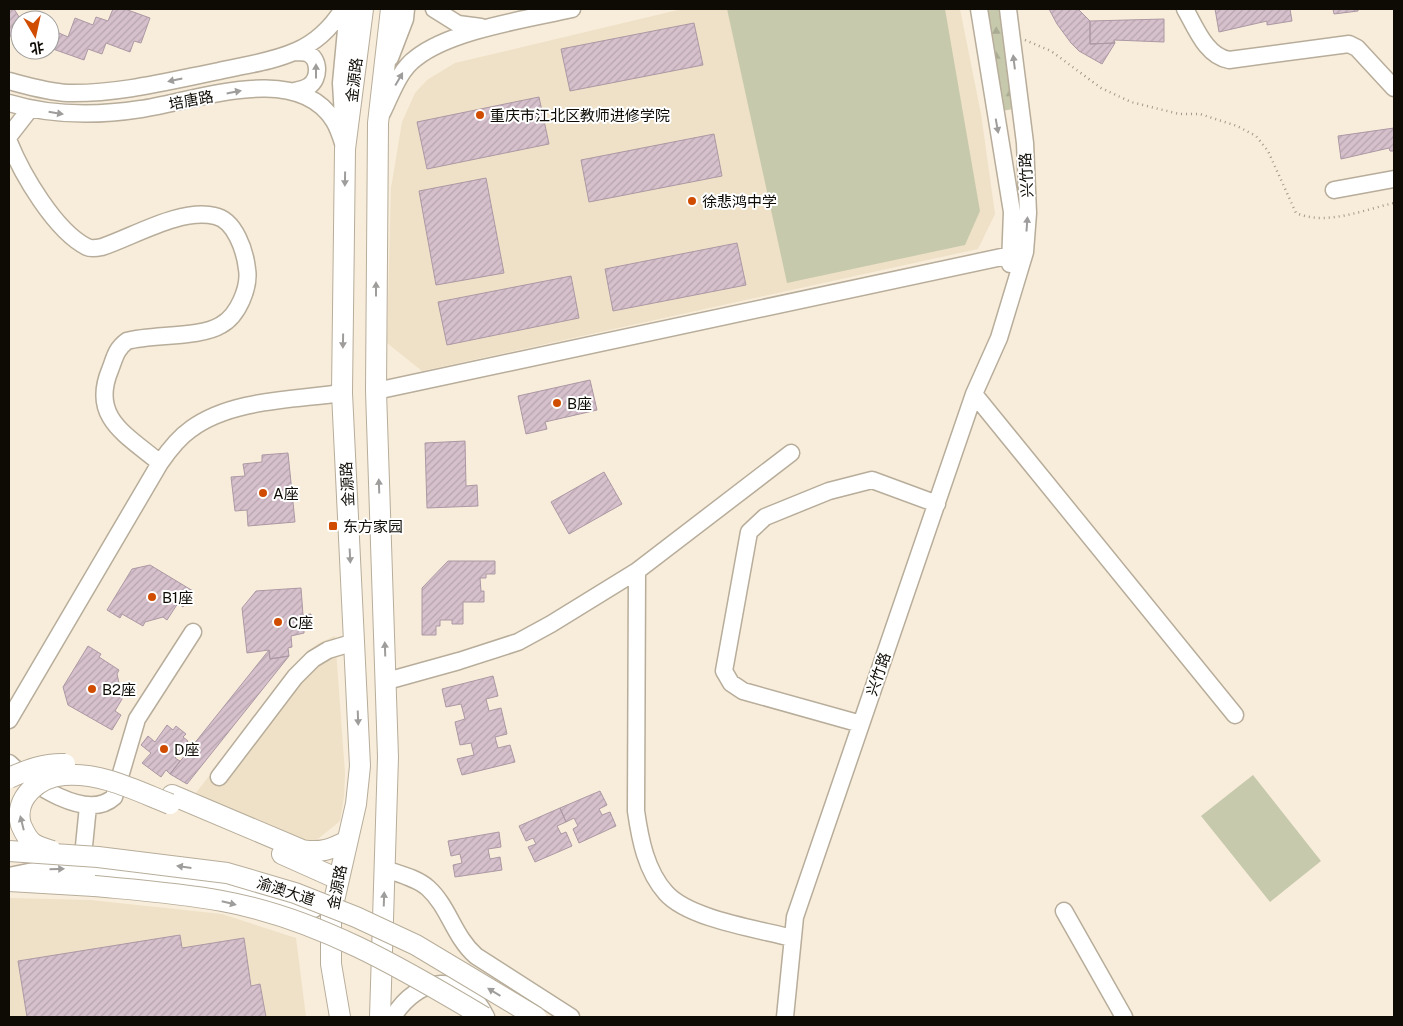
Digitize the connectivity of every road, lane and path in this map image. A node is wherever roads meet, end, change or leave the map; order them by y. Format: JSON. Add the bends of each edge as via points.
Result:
{"nodes":[{"id":1,"x":343,"y":9,"type":"edge"},
{"id":2,"x":348,"y":9,"type":"edge"},
{"id":3,"x":363,"y":9,"type":"edge"},
{"id":4,"x":391,"y":9,"type":"edge"},
{"id":5,"x":406,"y":9,"type":"edge"},
{"id":6,"x":434,"y":9,"type":"edge"},
{"id":7,"x":572,"y":9,"type":"edge"},
{"id":8,"x":979,"y":9,"type":"edge"},
{"id":9,"x":1008,"y":9,"type":"edge"},
{"id":10,"x":1185,"y":9,"type":"edge"},
{"id":11,"x":486,"y":28,"type":"junction"},
{"id":12,"x":1011,"y":33,"type":"junction"},
{"id":13,"x":295,"y":52,"type":"junction"},
{"id":14,"x":383,"y":76,"type":"junction"},
{"id":15,"x":9,"y":81,"type":"edge"},
{"id":16,"x":1394,"y":88,"type":"edge"},
{"id":17,"x":294,"y":91,"type":"junction"},
{"id":18,"x":9,"y":103,"type":"edge"},
{"id":19,"x":30,"y":109,"type":"junction"},
{"id":20,"x":378,"y":123,"type":"junction"},
{"id":21,"x":9,"y":136,"type":"edge"},
{"id":22,"x":9,"y":142,"type":"edge"},
{"id":23,"x":345,"y":149,"type":"junction"},
{"id":24,"x":1394,"y":179,"type":"edge"},
{"id":25,"x":1334,"y":190,"type":"dead end"},
{"id":26,"x":1394,"y":203,"type":"edge"},
{"id":27,"x":1018,"y":253,"type":"junction"},
{"id":28,"x":376,"y":391,"type":"junction"},
{"id":29,"x":342,"y":393,"type":"junction"},
{"id":30,"x":974,"y":394,"type":"junction"},
{"id":31,"x":791,"y":454,"type":"dead end"},
{"id":32,"x":160,"y":463,"type":"junction"},
{"id":33,"x":936,"y":504,"type":"junction"},
{"id":34,"x":637,"y":571,"type":"junction"},
{"id":35,"x":193,"y":632,"type":"dead end"},
{"id":36,"x":355,"y":642,"type":"junction"},
{"id":37,"x":387,"y":681,"type":"junction"},
{"id":38,"x":1235,"y":715,"type":"dead end"},
{"id":39,"x":9,"y":720,"type":"edge"},
{"id":40,"x":861,"y":724,"type":"junction"},
{"id":41,"x":359,"y":743,"type":"junction"},
{"id":42,"x":388,"y":757,"type":"junction"},
{"id":43,"x":9,"y":763,"type":"edge"},
{"id":44,"x":219,"y":777,"type":"dead end"},
{"id":45,"x":9,"y":778,"type":"edge"},
{"id":46,"x":171,"y":800,"type":"junction"},
{"id":47,"x":88,"y":806,"type":"junction"},
{"id":48,"x":347,"y":841,"type":"junction"},
{"id":49,"x":9,"y":851,"type":"edge"},
{"id":50,"x":56,"y":853,"type":"junction"},
{"id":51,"x":81,"y":869,"type":"junction"},
{"id":52,"x":385,"y":869,"type":"junction"},
{"id":53,"x":9,"y":876,"type":"edge"},
{"id":54,"x":338,"y":879,"type":"junction"},
{"id":55,"x":9,"y":881,"type":"edge"},
{"id":56,"x":1064,"y":911,"type":"dead end"},
{"id":57,"x":331,"y":914,"type":"junction"},
{"id":58,"x":792,"y":938,"type":"junction"},
{"id":59,"x":340,"y":1017,"type":"edge"},
{"id":60,"x":380,"y":1017,"type":"edge"},
{"id":61,"x":393,"y":1017,"type":"edge"},
{"id":62,"x":485,"y":1017,"type":"edge"},
{"id":63,"x":536,"y":1017,"type":"edge"},
{"id":64,"x":571,"y":1017,"type":"edge"},
{"id":65,"x":785,"y":1017,"type":"edge"},
{"id":66,"x":1124,"y":1017,"type":"edge"}],
"edges":[{"from":1,"to":13,"type":"street","name":"培唐路","via":[[324,34]]},
{"from":2,"to":23,"type":"street","via":[[341,83]]},
{"from":3,"to":23,"type":"main road","name":"金源路"},
{"from":4,"to":14,"type":"main road","name":"金源路"},
{"from":5,"to":14,"type":"street"},
{"from":6,"to":11,"type":"street","via":[[458,24]]},
{"from":7,"to":11,"type":"street"},
{"from":8,"to":27,"type":"street","name":"兴竹路","one_way":true},
{"from":9,"to":12,"type":"street","name":"兴竹路"},
{"from":10,"to":16,"type":"street","via":[[1211,53],[1220,58],[1229,60],[1349,44],[1357,48]]},
{"from":20,"to":11,"type":"street","one_way":true,"via":[[400,76],[414,58],[433,47]]},
{"from":12,"to":26,"type":"path","via":[[1051,51],[1101,88],[1130,102],[1179,114],[1200,114],[1238,126],[1256,136],[1268,151],[1296,214],[1326,219]]},
{"from":27,"to":12,"type":"street","name":"兴竹路","one_way":true,"via":[[1028,213],[1025,144]]},
{"from":13,"to":15,"type":"street","name":"培唐路","one_way":true,"via":[[135,88],[106,91],[67,93]]},
{"from":17,"to":13,"type":"street","one_way":true,"via":[[309,87],[318,70],[315,60],[307,54]]},
{"from":14,"to":20,"type":"main road","name":"金源路"},
{"from":19,"to":17,"type":"street","name":"培唐路","one_way":true,"via":[[66,114],[104,113],[248,89]]},
{"from":17,"to":23,"type":"street","name":"培唐路","via":[[326,110],[335,121]]},
{"from":18,"to":19,"type":"street","name":"培唐路"},
{"from":19,"to":21,"type":"street"},
{"from":28,"to":20,"type":"main road","name":"金源路","one_way":true},
{"from":22,"to":32,"type":"street","via":[[34,192],[72,237],[89,248],[102,247],[180,217],[216,216],[236,234],[248,270],[238,308],[222,325],[204,331],[127,341],[118,348],[103,386],[107,413],[120,430]]},
{"from":23,"to":29,"type":"main road","name":"金源路","one_way":true},
{"from":24,"to":25,"type":"street"},
{"from":27,"to":28,"type":"street"},
{"from":27,"to":30,"type":"street","name":"兴竹路","via":[[999,338]]},
{"from":37,"to":28,"type":"main road","name":"金源路","one_way":true},
{"from":29,"to":32,"type":"street","via":[[262,403],[224,412],[192,428],[174,443]]},
{"from":29,"to":36,"type":"main road","name":"金源路","one_way":true},
{"from":30,"to":33,"type":"street","name":"兴竹路"},
{"from":30,"to":38,"type":"street"},
{"from":31,"to":34,"type":"street"},
{"from":32,"to":39,"type":"street"},
{"from":33,"to":40,"type":"street","name":"兴竹路"},
{"from":33,"to":40,"type":"street","via":[[872,480],[829,490],[765,517],[749,532],[724,671],[731,683],[743,691]]},
{"from":34,"to":37,"type":"street","via":[[518,642]]},
{"from":34,"to":58,"type":"street","via":[[636,811],[641,844],[649,865],[666,893],[691,912]]},
{"from":35,"to":47,"type":"street","via":[[137,719],[114,797],[108,802]]},
{"from":36,"to":41,"type":"main road","name":"金源路","one_way":true},
{"from":36,"to":44,"type":"street","via":[[328,650],[313,659],[295,677]]},
{"from":37,"to":42,"type":"main road","name":"金源路"},
{"from":40,"to":58,"type":"street","name":"兴竹路","via":[[795,917]]},
{"from":41,"to":42,"type":"main road","via":[[364,760],[371,768],[383,766]]},
{"from":41,"to":48,"type":"main road","name":"金源路","via":[[356,804]]},
{"from":42,"to":52,"type":"main road","name":"金源路"},
{"from":43,"to":47,"type":"street","via":[[50,793]]},
{"from":45,"to":46,"type":"main road","bridge":true,"via":[[29,769],[55,764],[84,765],[116,772]]},
{"from":46,"to":48,"type":"main road","via":[[302,850],[330,850]]},
{"from":50,"to":46,"type":"main road","one_way":true,"bridge":true,"via":[[34,844],[27,837],[20,819],[20,807],[25,796],[48,778],[84,776],[117,782]]},
{"from":46,"to":54,"type":"main road"},
{"from":47,"to":51,"type":"street"},
{"from":48,"to":54,"type":"main road","name":"金源路"},
{"from":49,"to":50,"type":"main road","name":"渝澳大道","bridge":true},
{"from":63,"to":50,"type":"main road","name":"渝澳大道","one_way":true,"bridge":true,"via":[[416,945],[295,892],[227,873]]},
{"from":53,"to":51,"type":"street","one_way":true,"via":[[43,869]]},
{"from":51,"to":57,"type":"street","via":[[246,890]]},
{"from":60,"to":52,"type":"main road","name":"金源路","one_way":true},
{"from":52,"to":64,"type":"street","via":[[428,888],[440,902],[464,945],[476,956]]},
{"from":54,"to":57,"type":"main road","name":"金源路"},
{"from":55,"to":62,"type":"main road","name":"渝澳大道","one_way":true,"bridge":true,"via":[[159,892],[223,901],[285,918],[405,970]]},
{"from":56,"to":66,"type":"street"},
{"from":57,"to":59,"type":"main road","name":"金源路","via":[[332,964]]},
{"from":58,"to":65,"type":"street","name":"兴竹路"},
{"from":61,"to":62,"type":"street","via":[[422,987],[443,982],[472,997]]}]}
